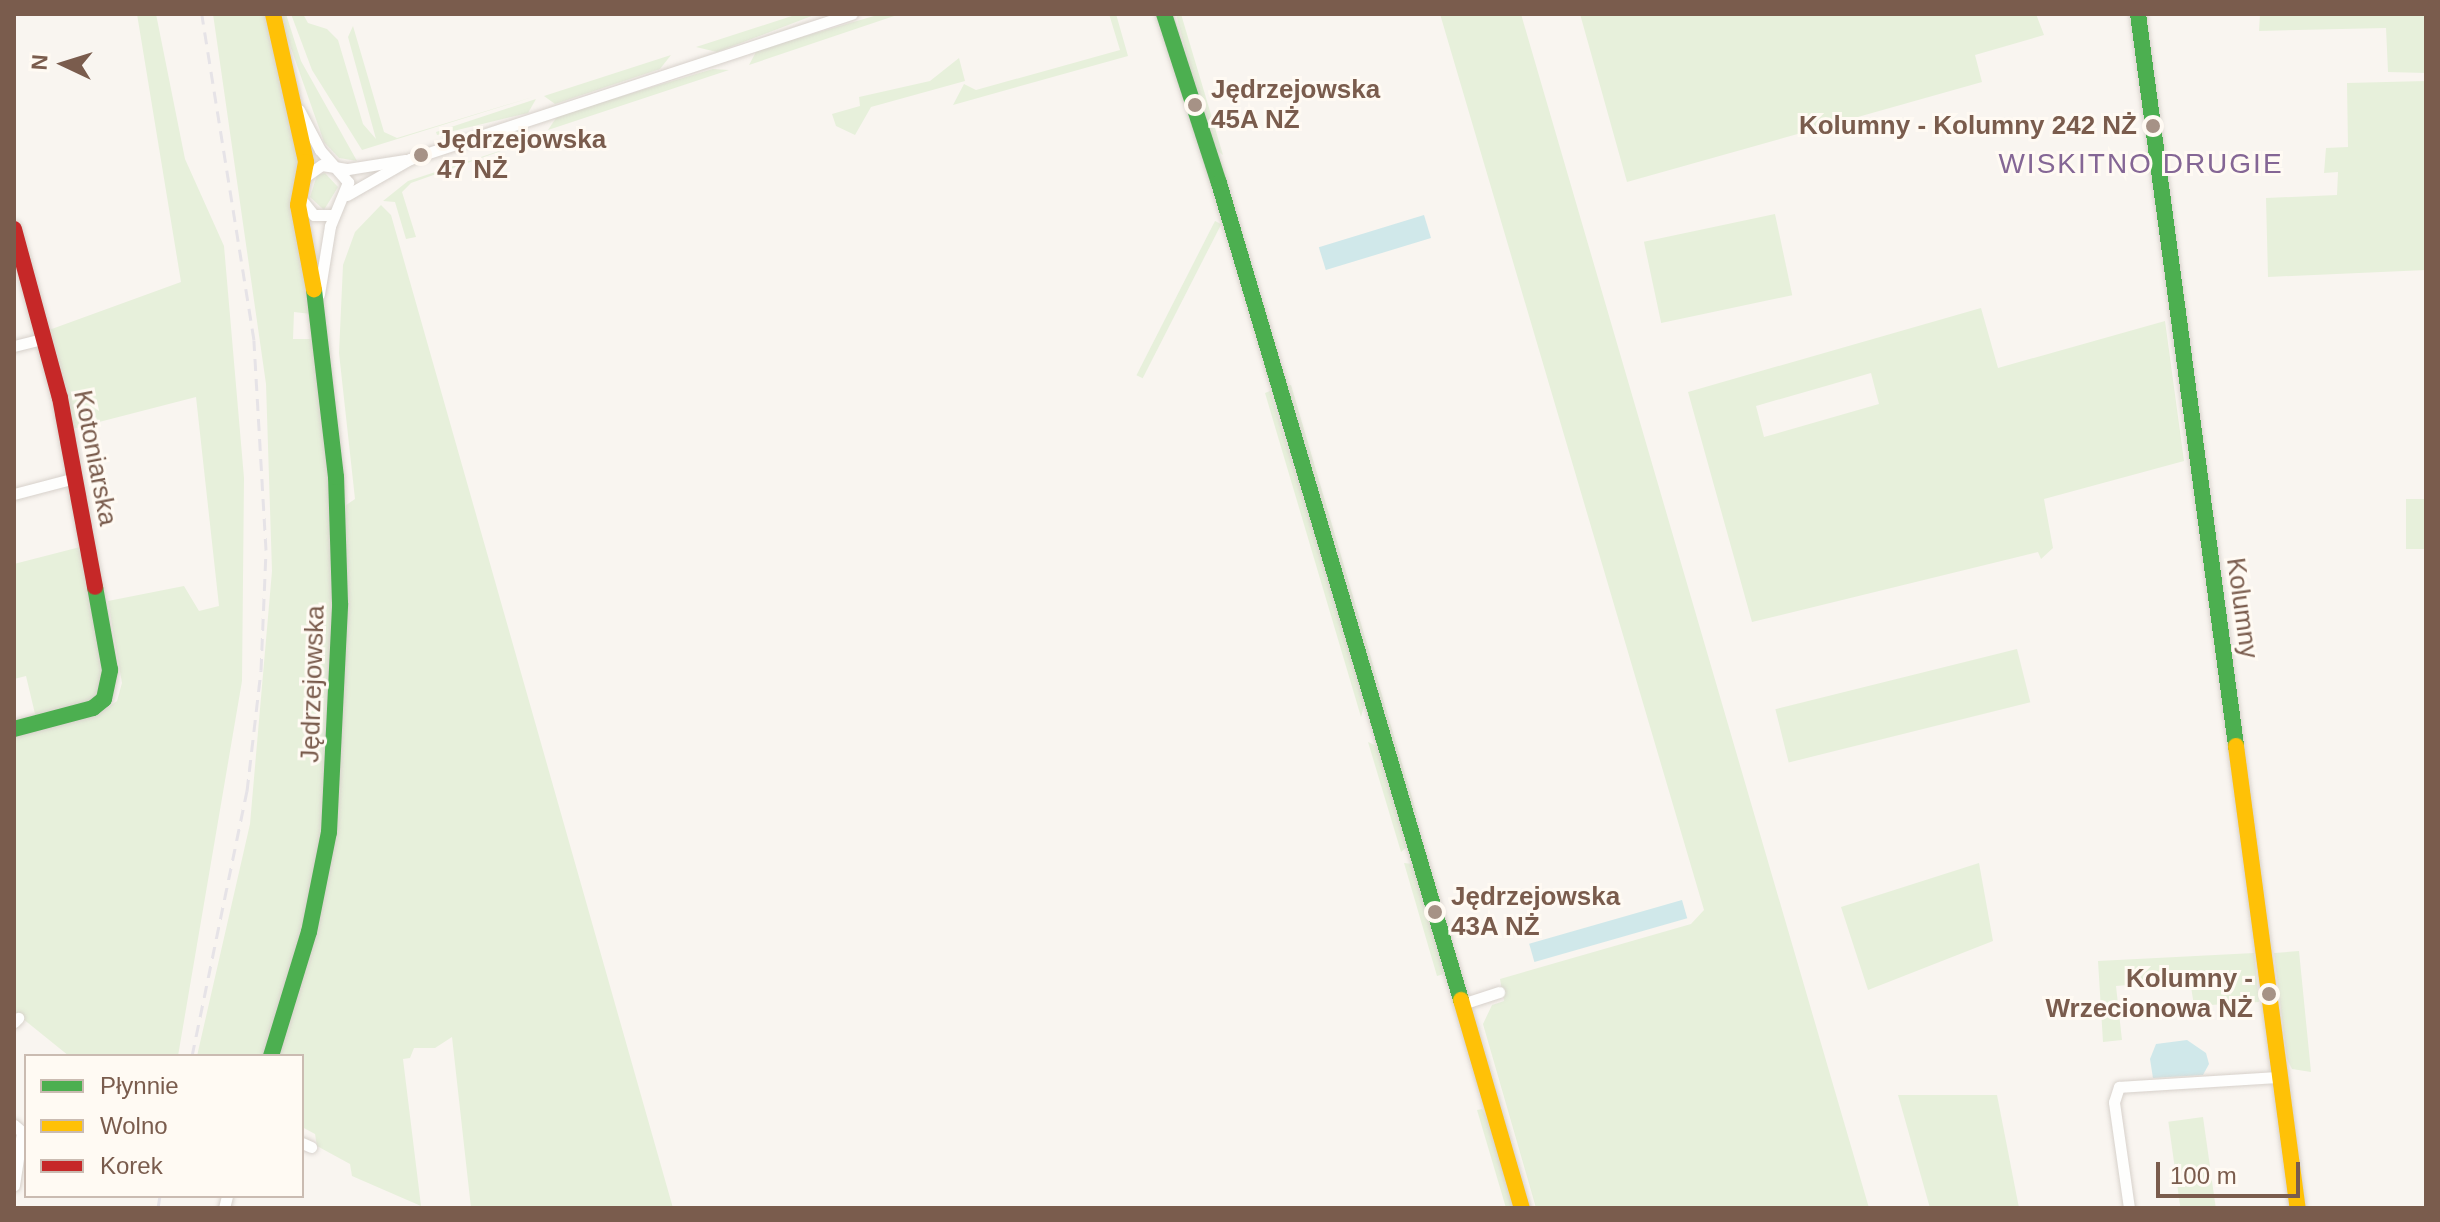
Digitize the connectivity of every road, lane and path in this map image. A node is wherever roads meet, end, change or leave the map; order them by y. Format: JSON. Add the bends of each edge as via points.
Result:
{"nodes":[{"id":1,"x":273,"y":14,"type":"edge"},
{"id":2,"x":852,"y":14,"type":"edge"},
{"id":3,"x":2138,"y":14,"type":"edge"},
{"id":4,"x":1167,"y":19,"type":"edge"},
{"id":5,"x":299,"y":109,"type":"junction"},
{"id":6,"x":410,"y":159,"type":"junction"},
{"id":7,"x":333,"y":164,"type":"junction"},
{"id":8,"x":306,"y":176,"type":"junction"},
{"id":9,"x":347,"y":195,"type":"junction"},
{"id":10,"x":299,"y":197,"type":"junction"},
{"id":11,"x":334,"y":215,"type":"junction"},
{"id":12,"x":14,"y":229,"type":"edge"},
{"id":13,"x":317,"y":306,"type":"junction"},
{"id":14,"x":45,"y":338,"type":"junction"},
{"id":15,"x":14,"y":346,"type":"edge"},
{"id":16,"x":75,"y":478,"type":"junction"},
{"id":17,"x":14,"y":494,"type":"edge"},
{"id":18,"x":14,"y":729,"type":"edge"},
{"id":19,"x":1499,"y":992,"type":"dead end"},
{"id":20,"x":1462,"y":1004,"type":"junction"},
{"id":21,"x":272,"y":1054,"type":"edge"},
{"id":22,"x":2280,"y":1077,"type":"junction"},
{"id":23,"x":14,"y":1125,"type":"edge"},
{"id":24,"x":14,"y":1185,"type":"edge"},
{"id":25,"x":1522,"y":1208,"type":"edge"},
{"id":26,"x":2129,"y":1208,"type":"edge"},
{"id":27,"x":2298,"y":1208,"type":"edge"}],
"edges":[{"from":1,"to":5,"type":"street","name":"Jędrzejowska"},
{"from":2,"to":6,"type":"street"},
{"from":3,"to":22,"type":"street","name":"Kolumny"},
{"from":4,"to":20,"type":"street"},
{"from":5,"to":7,"type":"street","name":"Jędrzejowska"},
{"from":5,"to":8,"type":"street","name":"Jędrzejowska"},
{"from":6,"to":7,"type":"street","via":[[348,169]]},
{"from":6,"to":9,"type":"street"},
{"from":7,"to":8,"type":"street"},
{"from":7,"to":9,"type":"street","name":"Jędrzejowska","via":[[346,177]]},
{"from":8,"to":10,"type":"street","name":"Jędrzejowska"},
{"from":9,"to":11,"type":"street","name":"Jędrzejowska"},
{"from":10,"to":11,"type":"street","via":[[314,215]]},
{"from":10,"to":13,"type":"street","name":"Jędrzejowska"},
{"from":11,"to":13,"type":"street","name":"Jędrzejowska"},
{"from":12,"to":14,"type":"street","name":"Kotoniarska"},
{"from":13,"to":21,"type":"street","name":"Jędrzejowska","via":[[340,534],[334,785],[321,882]]},
{"from":14,"to":15,"type":"street"},
{"from":14,"to":16,"type":"street","name":"Kotoniarska"},
{"from":16,"to":17,"type":"street"},
{"from":16,"to":18,"type":"street","name":"Kotoniarska","via":[[110,670],[104,699],[77,715]]},
{"from":19,"to":20,"type":"street"},
{"from":20,"to":25,"type":"street"},
{"from":22,"to":26,"type":"street","via":[[2119,1087],[2114,1102]]},
{"from":22,"to":27,"type":"street","name":"Kolumny"},
{"from":23,"to":24,"type":"street","via":[[22,1132]]}]}
